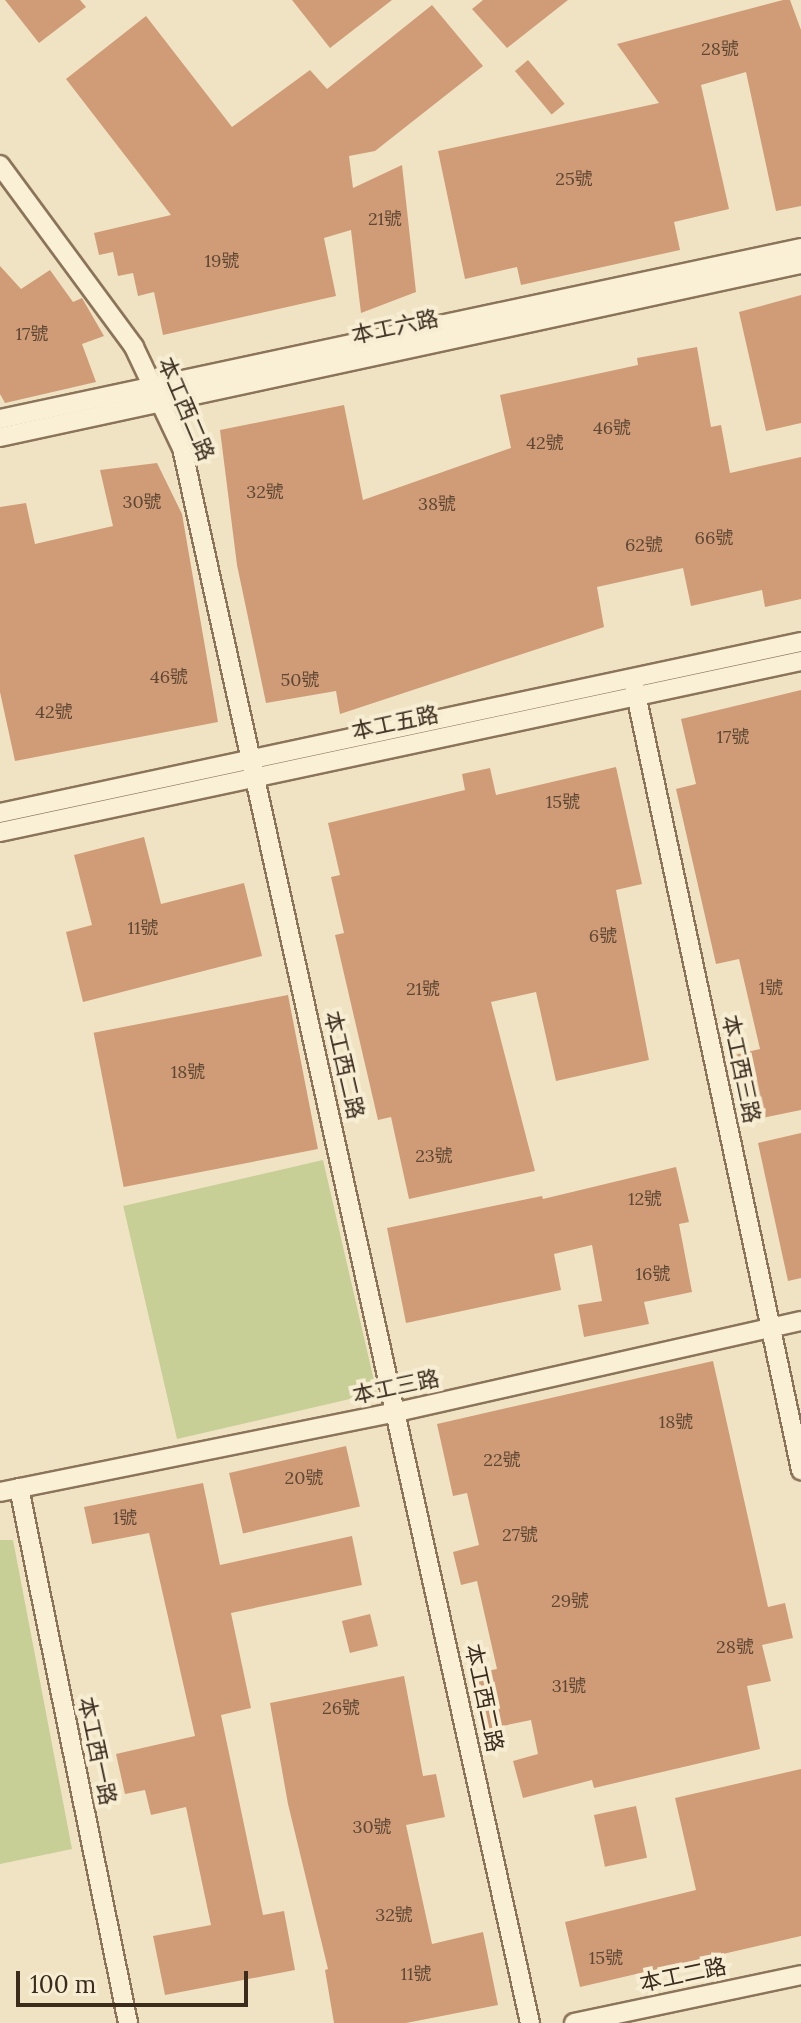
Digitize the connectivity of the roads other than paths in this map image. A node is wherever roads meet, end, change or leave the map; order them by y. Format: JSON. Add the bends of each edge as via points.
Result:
{"nodes":[{"id":1,"x":0,"y":165,"type":"edge"},
{"id":2,"x":801,"y":248,"type":"edge"},
{"id":3,"x":801,"y":264,"type":"edge"},
{"id":4,"x":156,"y":394,"type":"junction"},
{"id":5,"x":0,"y":419,"type":"edge"},
{"id":6,"x":0,"y":437,"type":"edge"},
{"id":7,"x":801,"y":642,"type":"edge"},
{"id":8,"x":801,"y":661,"type":"edge"},
{"id":9,"x":634,"y":687,"type":"junction"},
{"id":10,"x":254,"y":768,"type":"junction"},
{"id":11,"x":0,"y":813,"type":"edge"},
{"id":12,"x":0,"y":832,"type":"edge"},
{"id":13,"x":801,"y":1321,"type":"edge"},
{"id":14,"x":772,"y":1327,"type":"junction"},
{"id":15,"x":397,"y":1412,"type":"junction"},
{"id":16,"x":801,"y":1470,"type":"edge"},
{"id":17,"x":19,"y":1488,"type":"junction"},
{"id":18,"x":0,"y":1492,"type":"edge"},
{"id":19,"x":801,"y":1975,"type":"edge"},
{"id":20,"x":128,"y":2023,"type":"edge"},
{"id":21,"x":530,"y":2023,"type":"edge"},
{"id":22,"x":574,"y":2023,"type":"edge"}],
"edges":[{"from":1,"to":4,"type":"street","name":"本工西二路","via":[[134,347]]},
{"from":2,"to":4,"type":"street","name":"本工六路"},
{"from":3,"to":4,"type":"street","name":"本工六路"},
{"from":4,"to":5,"type":"street","name":"本工六路"},
{"from":4,"to":6,"type":"street","name":"本工六路"},
{"from":4,"to":10,"type":"street","name":"本工西二路","via":[[182,448]]},
{"from":7,"to":9,"type":"street","name":"本工五路"},
{"from":8,"to":9,"type":"street","name":"本工五路"},
{"from":9,"to":10,"type":"street","name":"本工五路"},
{"from":9,"to":14,"type":"street","name":"本工西三路"},
{"from":10,"to":11,"type":"street","name":"本工五路"},
{"from":10,"to":12,"type":"street","name":"本工五路"},
{"from":10,"to":15,"type":"street","name":"本工西二路"},
{"from":13,"to":14,"type":"street","name":"本工三路"},
{"from":14,"to":15,"type":"street","name":"本工三路"},
{"from":14,"to":16,"type":"street","name":"本工西三路"},
{"from":15,"to":17,"type":"street","name":"本工三路"},
{"from":15,"to":21,"type":"street","name":"本工西二路"},
{"from":17,"to":18,"type":"street","name":"本工三路"},
{"from":17,"to":20,"type":"street","name":"本工西一路"},
{"from":19,"to":22,"type":"street","name":"本工二路"}]}
